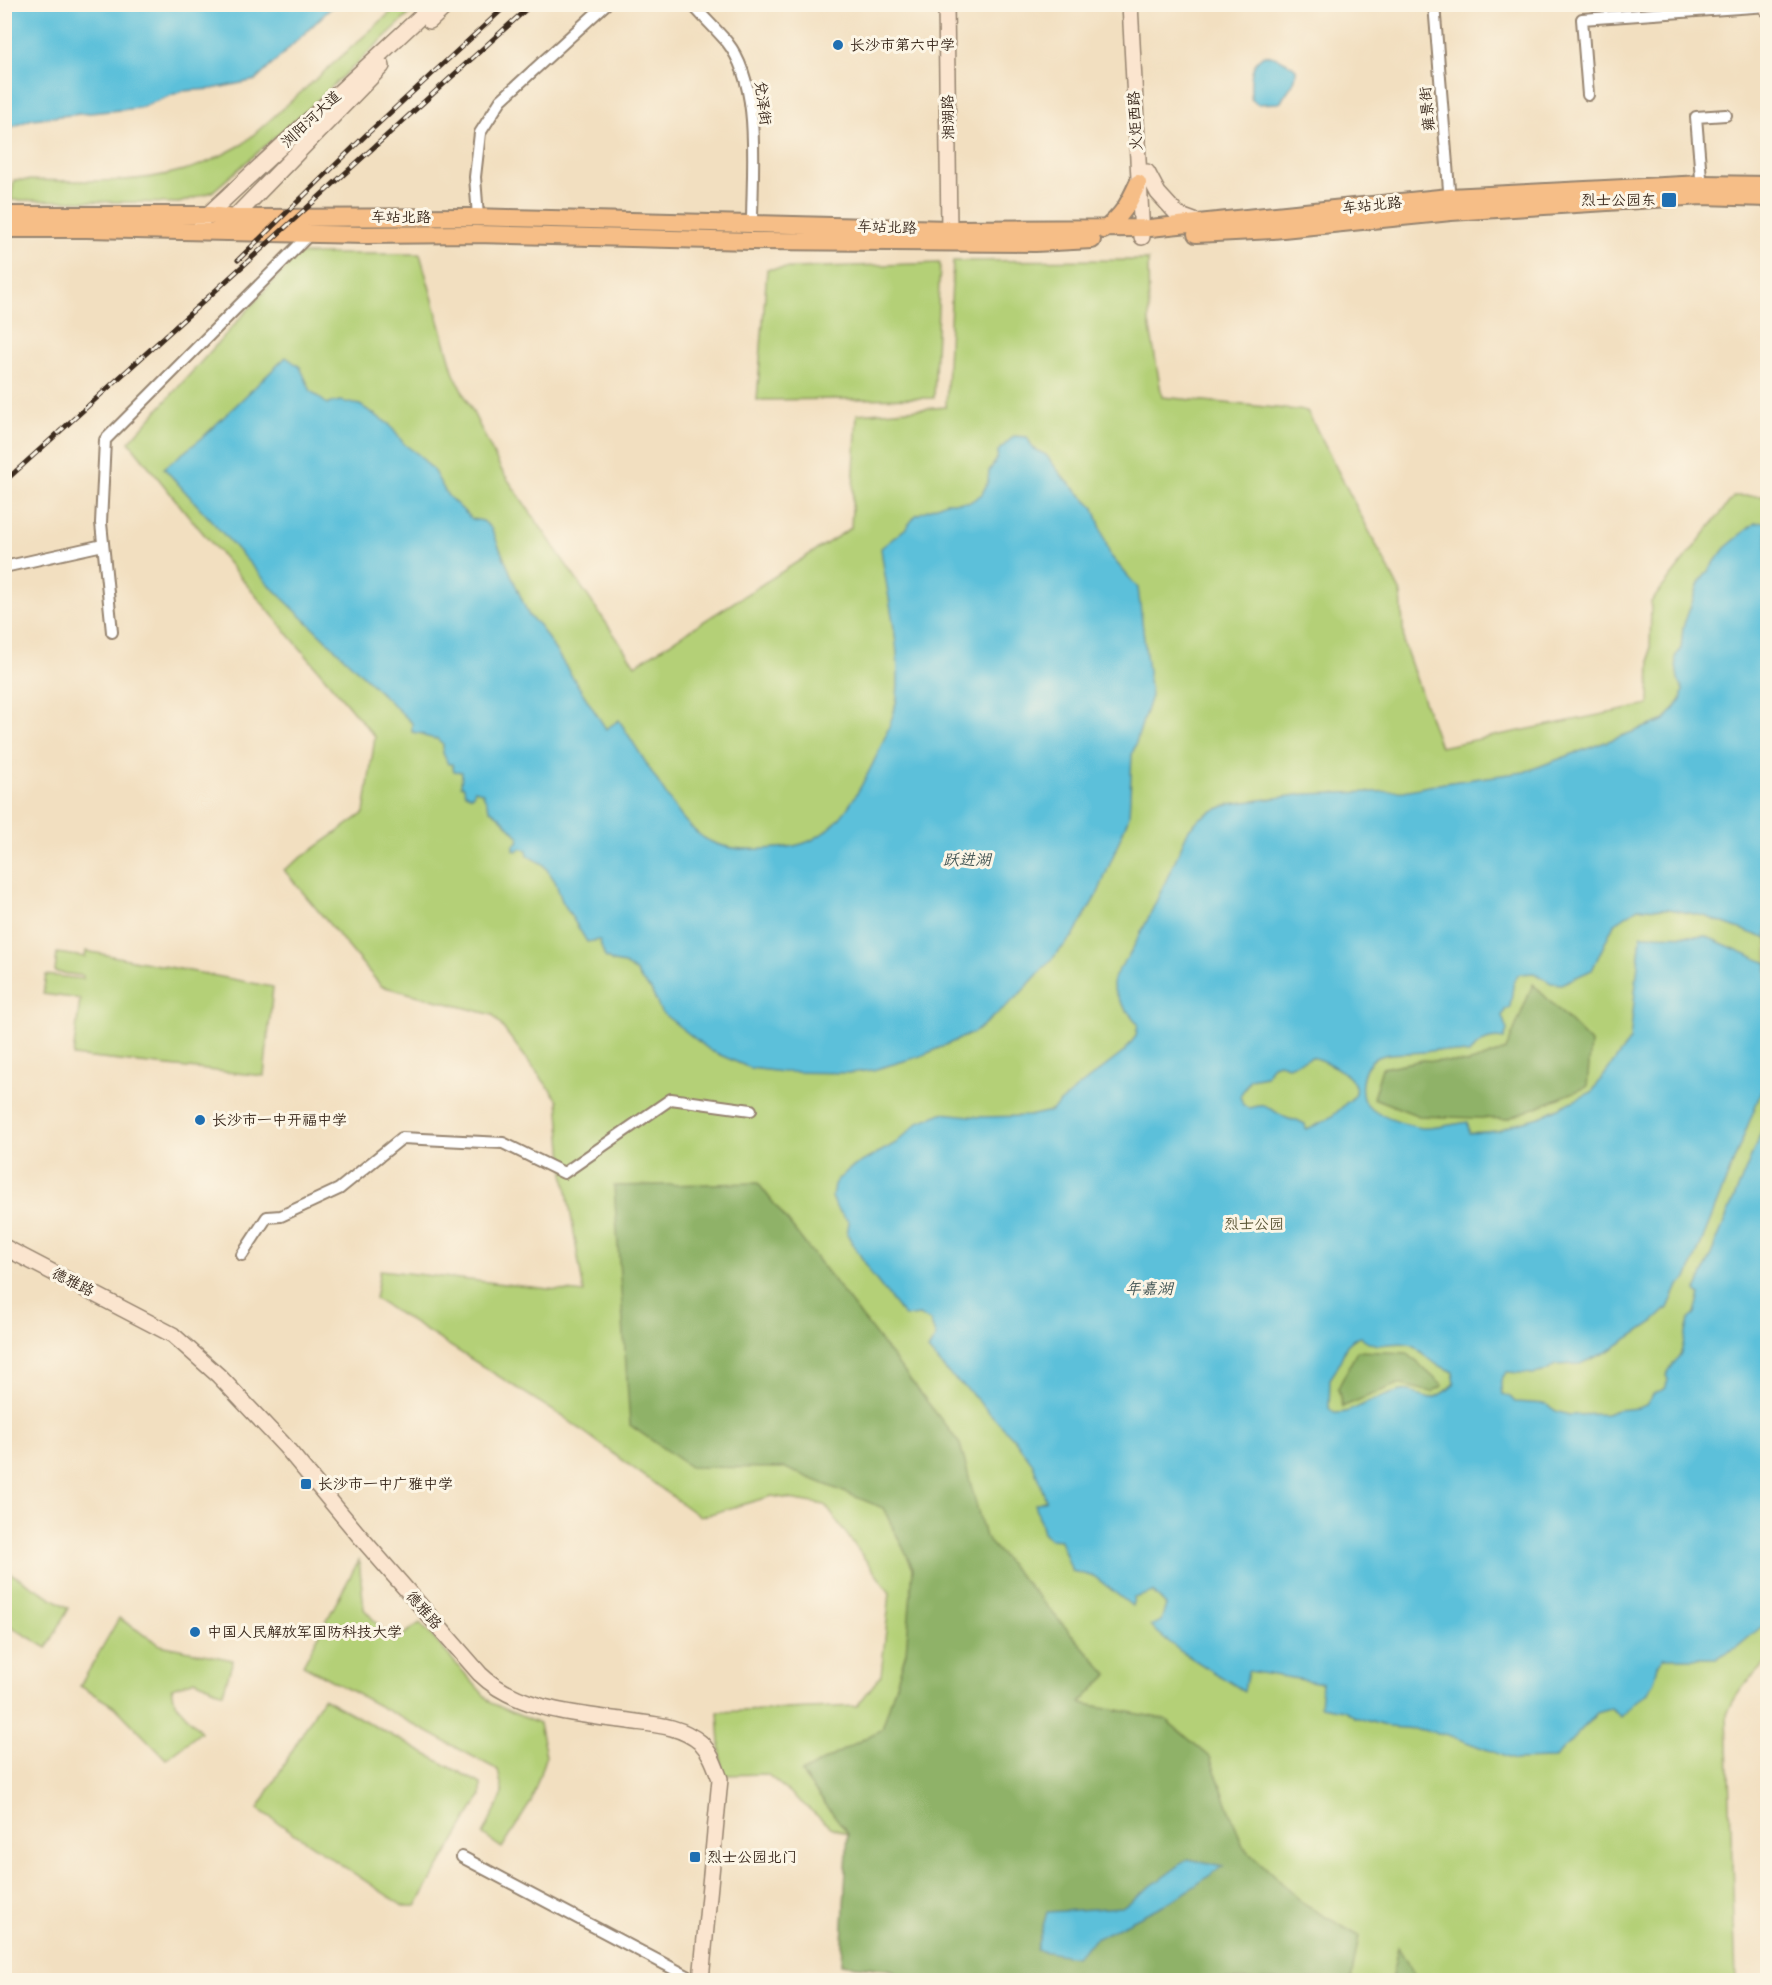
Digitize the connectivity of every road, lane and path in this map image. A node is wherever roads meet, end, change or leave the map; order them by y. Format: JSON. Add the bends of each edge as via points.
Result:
{"nodes":[{"id":1,"x":434,"y":4,"type":"edge"},
{"id":2,"x":448,"y":4,"type":"edge"},
{"id":3,"x":606,"y":4,"type":"edge"},
{"id":4,"x":692,"y":4,"type":"edge"},
{"id":5,"x":946,"y":4,"type":"edge"},
{"id":6,"x":1130,"y":4,"type":"edge"},
{"id":7,"x":1139,"y":4,"type":"edge"},
{"id":8,"x":1434,"y":4,"type":"edge"},
{"id":9,"x":1767,"y":7,"type":"edge"},
{"id":10,"x":1588,"y":95,"type":"dead end"},
{"id":11,"x":1726,"y":115,"type":"dead end"},
{"id":12,"x":1143,"y":177,"type":"junction"},
{"id":13,"x":1766,"y":187,"type":"edge"},
{"id":14,"x":1702,"y":190,"type":"junction"},
{"id":15,"x":1450,"y":204,"type":"junction"},
{"id":16,"x":4,"y":215,"type":"edge"},
{"id":17,"x":209,"y":215,"type":"junction"},
{"id":18,"x":478,"y":217,"type":"junction"},
{"id":19,"x":235,"y":218,"type":"junction"},
{"id":20,"x":752,"y":223,"type":"junction"},
{"id":21,"x":1200,"y":223,"type":"junction"},
{"id":22,"x":4,"y":229,"type":"edge"},
{"id":23,"x":949,"y":229,"type":"junction"},
{"id":24,"x":1104,"y":230,"type":"junction"},
{"id":25,"x":186,"y":231,"type":"junction"},
{"id":26,"x":217,"y":232,"type":"junction"},
{"id":27,"x":1146,"y":232,"type":"junction"},
{"id":28,"x":310,"y":234,"type":"junction"},
{"id":29,"x":103,"y":545,"type":"junction"},
{"id":30,"x":4,"y":567,"type":"edge"},
{"id":31,"x":112,"y":632,"type":"dead end"},
{"id":32,"x":751,"y":1110,"type":"dead end"},
{"id":33,"x":4,"y":1247,"type":"edge"},
{"id":34,"x":4,"y":1253,"type":"edge"},
{"id":35,"x":242,"y":1255,"type":"dead end"},
{"id":36,"x":462,"y":1857,"type":"dead end"},
{"id":37,"x":696,"y":1980,"type":"edge"}],
"edges":[{"from":1,"to":17,"type":"street","name":"浏阳河大道"},
{"from":2,"to":19,"type":"street","name":"浏阳河大道","via":[[362,86]]},
{"from":3,"to":18,"type":"street","via":[[501,100],[480,133],[475,177]]},
{"from":4,"to":20,"type":"street","name":"兑泽街","via":[[728,43],[745,76],[753,125]]},
{"from":5,"to":23,"type":"street","name":"湘湖路"},
{"from":6,"to":12,"type":"street","name":"火炬西路"},
{"from":7,"to":12,"type":"street","name":"火炬西路"},
{"from":8,"to":15,"type":"street","name":"雍景街"},
{"from":9,"to":10,"type":"street","via":[[1581,19]]},
{"from":11,"to":14,"type":"street","via":[[1696,117]]},
{"from":12,"to":21,"type":"street","via":[[1178,215]]},
{"from":12,"to":24,"type":"main road","via":[[1127,208]]},
{"from":12,"to":27,"type":"street","name":"火炬西路"},
{"from":13,"to":14,"type":"main road","name":"车站北路"},
{"from":14,"to":15,"type":"main road","name":"车站北路"},
{"from":15,"to":21,"type":"main road","name":"车站北路"},
{"from":15,"to":27,"type":"main road","name":"车站北路","via":[[1273,230]]},
{"from":16,"to":17,"type":"main road","name":"车站北路"},
{"from":17,"to":19,"type":"main road","name":"车站北路"},
{"from":17,"to":25,"type":"street","name":"浏阳河大道"},
{"from":18,"to":19,"type":"main road","name":"车站北路"},
{"from":18,"to":20,"type":"main road","name":"车站北路"},
{"from":19,"to":26,"type":"street","name":"浏阳河大道"},
{"from":20,"to":23,"type":"main road","name":"车站北路"},
{"from":21,"to":27,"type":"main road","name":"车站北路"},
{"from":22,"to":25,"type":"main road","name":"车站北路"},
{"from":23,"to":24,"type":"main road","name":"车站北路"},
{"from":24,"to":27,"type":"main road","name":"车站北路"},
{"from":25,"to":26,"type":"main road","name":"车站北路"},
{"from":26,"to":28,"type":"main road","name":"车站北路"},
{"from":27,"to":28,"type":"main road","name":"车站北路","via":[[1035,243]]},
{"from":28,"to":29,"type":"street","via":[[105,440]]},
{"from":29,"to":30,"type":"street"},
{"from":29,"to":31,"type":"street"},
{"from":32,"to":35,"type":"street","via":[[671,1099],[564,1173],[502,1143],[402,1138],[339,1190],[281,1216],[267,1217]]},
{"from":33,"to":37,"type":"street","name":"德雅路","via":[[173,1335],[219,1376],[285,1446],[480,1674],[495,1686],[552,1710],[678,1729],[702,1745],[720,1779]]},
{"from":34,"to":37,"type":"street","name":"德雅路","via":[[169,1339],[281,1451],[351,1538],[491,1693],[550,1718],[673,1737],[691,1746],[703,1759],[710,1779]]},
{"from":36,"to":37,"type":"street"}]}
